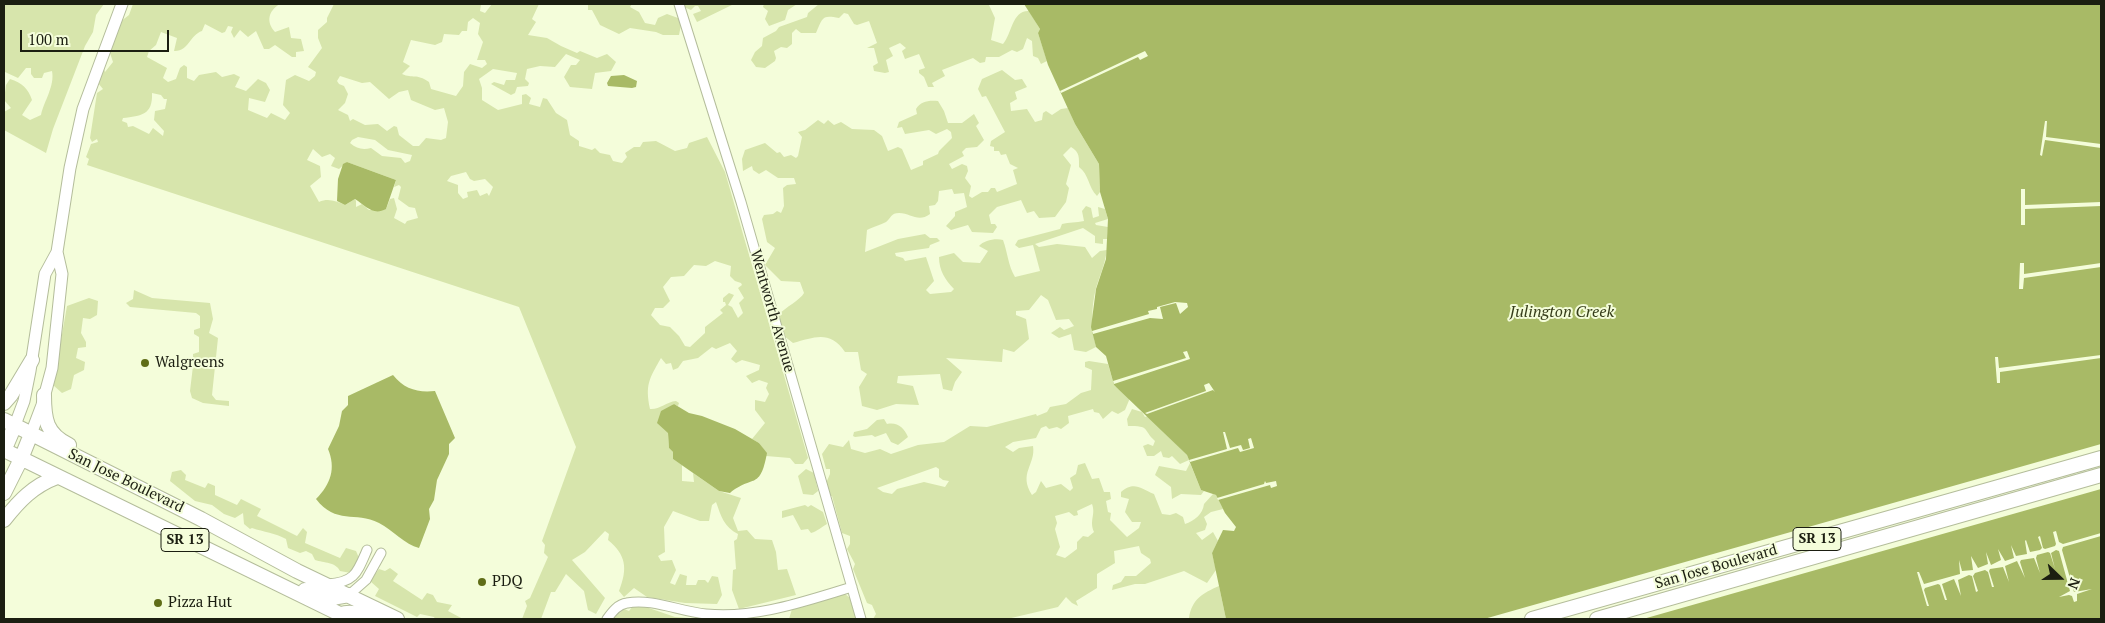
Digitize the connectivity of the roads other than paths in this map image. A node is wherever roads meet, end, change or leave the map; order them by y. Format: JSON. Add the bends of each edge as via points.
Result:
{"nodes":[{"id":1,"x":122,"y":4,"type":"edge"},
{"id":2,"x":679,"y":4,"type":"edge"},
{"id":3,"x":57,"y":252,"type":"junction"},
{"id":4,"x":32,"y":360,"type":"junction"},
{"id":5,"x":44,"y":395,"type":"junction"},
{"id":6,"x":4,"y":403,"type":"edge"},
{"id":7,"x":9,"y":423,"type":"edge"},
{"id":8,"x":31,"y":434,"type":"junction"},
{"id":9,"x":4,"y":451,"type":"edge"},
{"id":10,"x":2101,"y":458,"type":"edge"},
{"id":11,"x":21,"y":459,"type":"junction"},
{"id":12,"x":2101,"y":475,"type":"edge"},
{"id":13,"x":57,"y":477,"type":"junction"},
{"id":14,"x":4,"y":493,"type":"edge"},
{"id":15,"x":201,"y":519,"type":"junction"},
{"id":16,"x":4,"y":520,"type":"edge"},
{"id":17,"x":367,"y":550,"type":"dead end"},
{"id":18,"x":381,"y":553,"type":"dead end"},
{"id":19,"x":327,"y":584,"type":"junction"},
{"id":20,"x":277,"y":585,"type":"junction"},
{"id":21,"x":852,"y":587,"type":"junction"},
{"id":22,"x":349,"y":595,"type":"junction"},
{"id":23,"x":345,"y":617,"type":"edge"},
{"id":24,"x":376,"y":619,"type":"edge"},
{"id":25,"x":397,"y":619,"type":"edge"},
{"id":26,"x":607,"y":619,"type":"edge"},
{"id":27,"x":861,"y":619,"type":"edge"},
{"id":28,"x":1532,"y":619,"type":"edge"},
{"id":29,"x":1597,"y":619,"type":"edge"}],
"edges":[{"from":1,"to":3,"type":"street","via":[[83,109]]},
{"from":2,"to":21,"type":"street","name":"Wentworth Avenue","via":[[741,202]]},
{"from":3,"to":4,"type":"street","via":[[45,274]]},
{"from":3,"to":5,"type":"street","via":[[62,274],[52,368]]},
{"from":4,"to":6,"type":"main road"},
{"from":4,"to":7,"type":"street","via":[[24,401]]},
{"from":5,"to":8,"type":"street"},
{"from":5,"to":15,"type":"main road","via":[[46,420],[58,440],[190,505],[198,510]]},
{"from":7,"to":8,"type":"main road","name":"San Jose Boulevard","number":"SR 13"},
{"from":7,"to":9,"type":"main road"},
{"from":8,"to":11,"type":"main road"},
{"from":8,"to":15,"type":"main road","name":"San Jose Boulevard","number":"SR 13"},
{"from":9,"to":11,"type":"main road","number":"SR 13"},
{"from":10,"to":28,"type":"main road","name":"San Jose Boulevard","number":"SR 13"},
{"from":11,"to":13,"type":"main road","name":"San Jose Boulevard","number":"SR 13"},
{"from":11,"to":14,"type":"main road"},
{"from":12,"to":29,"type":"main road","name":"San Jose Boulevard","number":"SR 13"},
{"from":13,"to":16,"type":"main road","via":[[31,490]]},
{"from":13,"to":20,"type":"main road","name":"San Jose Boulevard","number":"SR 13"},
{"from":15,"to":19,"type":"main road","name":"San Jose Boulevard","number":"SR 13"},
{"from":17,"to":19,"type":"street","via":[[356,574],[349,580]]},
{"from":18,"to":22,"type":"street","via":[[366,580]]},
{"from":19,"to":22,"type":"main road","name":"San Jose Boulevard","number":"SR 13"},
{"from":20,"to":22,"type":"main road","via":[[332,598]]},
{"from":20,"to":23,"type":"main road","name":"San Jose Boulevard","number":"SR 13"},
{"from":21,"to":26,"type":"street","via":[[774,609],[743,614],[708,614],[628,602],[614,610]]},
{"from":21,"to":27,"type":"street","name":"Wentworth Avenue"},
{"from":22,"to":25,"type":"main road","name":"San Jose Boulevard","number":"SR 13"},
{"from":23,"to":24,"type":"main road","via":[[346,612]]}]}
